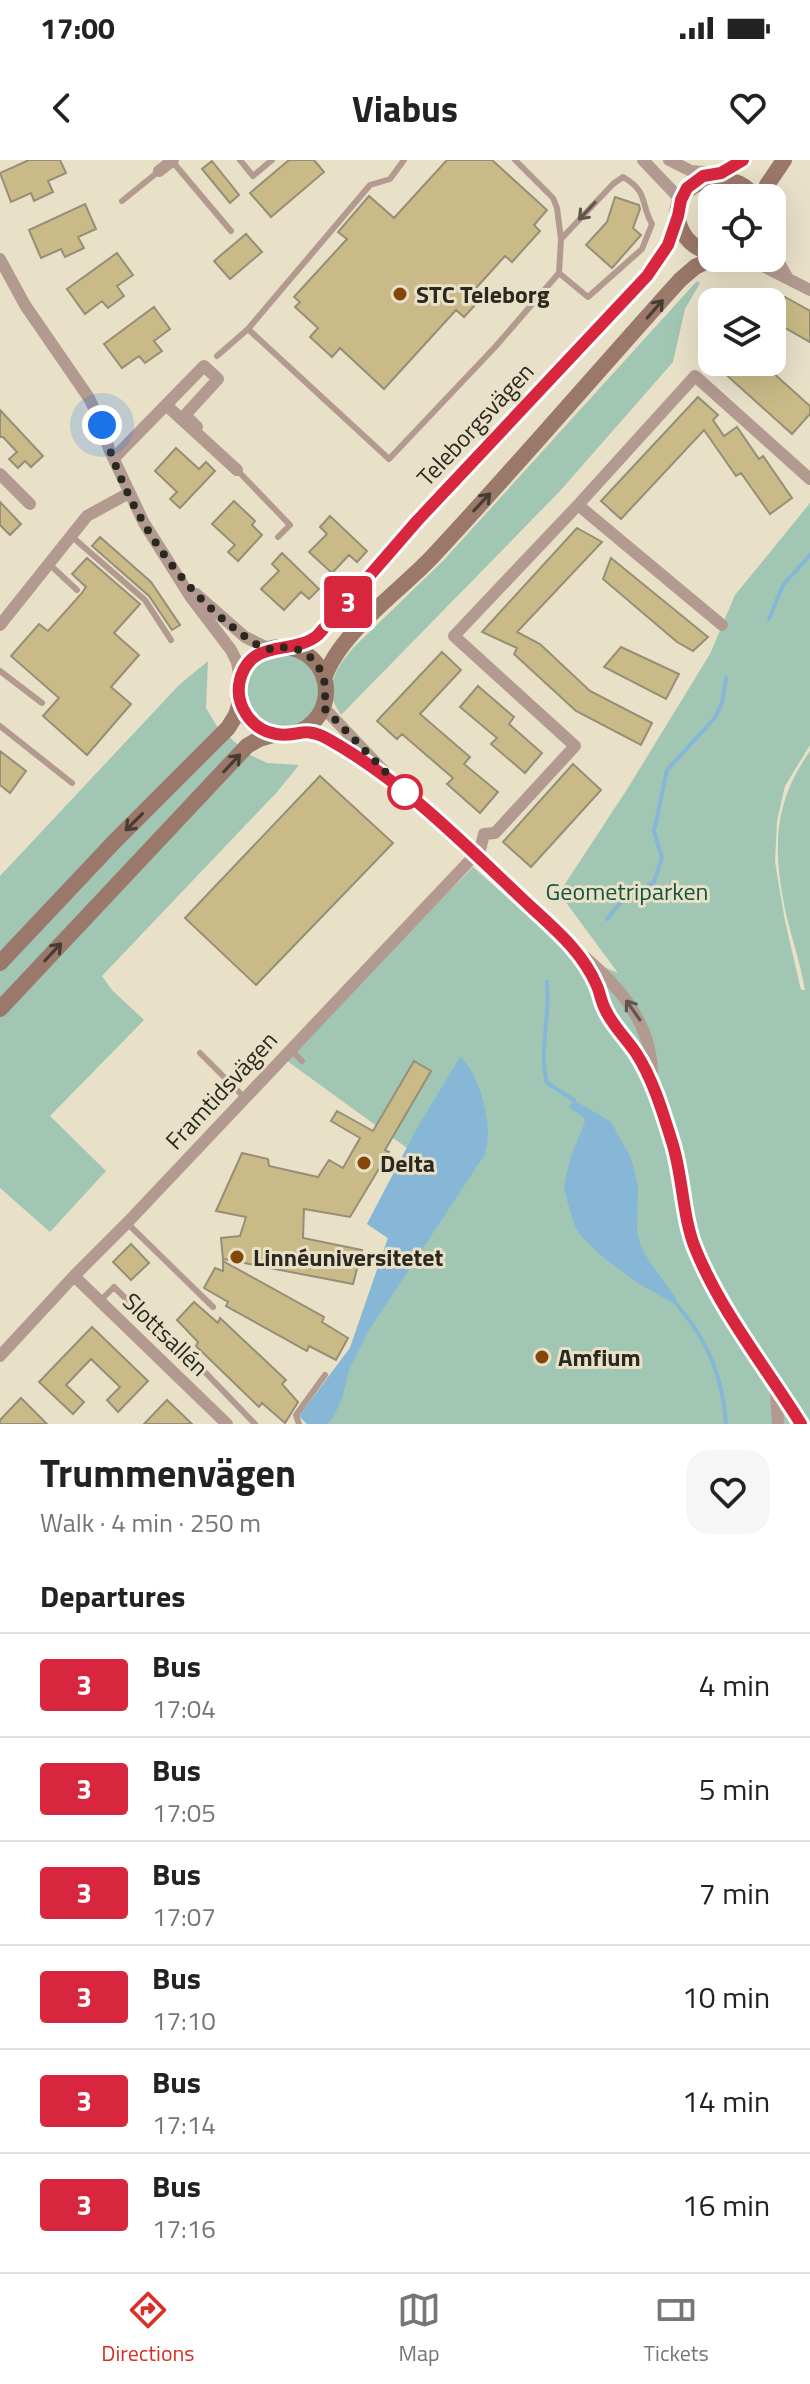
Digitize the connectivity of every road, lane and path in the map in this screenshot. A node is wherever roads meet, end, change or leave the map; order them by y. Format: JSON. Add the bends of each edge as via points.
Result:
{"nodes":[{"id":1,"x":172,"y":160,"type":"edge"},
{"id":2,"x":240,"y":160,"type":"edge"},
{"id":3,"x":272,"y":160,"type":"edge"},
{"id":4,"x":404,"y":160,"type":"edge"},
{"id":5,"x":515,"y":160,"type":"edge"},
{"id":6,"x":643,"y":160,"type":"edge"},
{"id":7,"x":669,"y":160,"type":"edge"},
{"id":8,"x":743,"y":160,"type":"edge"},
{"id":9,"x":784,"y":160,"type":"edge"},
{"id":10,"x":159,"y":171,"type":"joint"},
{"id":11,"x":718,"y":173,"type":"junction"},
{"id":12,"x":747,"y":184,"type":"edge"},
{"id":13,"x":768,"y":184,"type":"edge"},
{"id":14,"x":122,"y":201,"type":"dead end"},
{"id":15,"x":680,"y":208,"type":"junction"},
{"id":16,"x":231,"y":231,"type":"dead end"},
{"id":17,"x":561,"y":239,"type":"junction"},
{"id":18,"x":698,"y":248,"type":"edge"},
{"id":19,"x":0,"y":259,"type":"edge"},
{"id":20,"x":698,"y":265,"type":"edge"},
{"id":21,"x":772,"y":272,"type":"edge"},
{"id":22,"x":784,"y":272,"type":"edge"},
{"id":23,"x":559,"y":273,"type":"junction"},
{"id":24,"x":787,"y":277,"type":"junction"},
{"id":25,"x":5,"y":280,"type":"edge"},
{"id":26,"x":810,"y":290,"type":"edge"},
{"id":27,"x":248,"y":329,"type":"junction"},
{"id":28,"x":217,"y":356,"type":"dead end"},
{"id":29,"x":166,"y":405,"type":"junction"},
{"id":30,"x":197,"y":427,"type":"dead end"},
{"id":31,"x":114,"y":458,"type":"junction"},
{"id":32,"x":237,"y":470,"type":"joint"},
{"id":33,"x":0,"y":474,"type":"edge"},
{"id":34,"x":810,"y":479,"type":"edge"},
{"id":35,"x":129,"y":493,"type":"junction"},
{"id":36,"x":30,"y":504,"type":"dead end"},
{"id":37,"x":578,"y":505,"type":"junction"},
{"id":38,"x":70,"y":535,"type":"junction"},
{"id":39,"x":278,"y":537,"type":"dead end"},
{"id":40,"x":48,"y":563,"type":"junction"},
{"id":41,"x":181,"y":579,"type":"junction"},
{"id":42,"x":77,"y":590,"type":"dead end"},
{"id":43,"x":0,"y":625,"type":"edge"},
{"id":44,"x":722,"y":625,"type":"dead end"},
{"id":45,"x":171,"y":640,"type":"dead end"},
{"id":46,"x":287,"y":647,"type":"junction"},
{"id":47,"x":270,"y":649,"type":"junction"},
{"id":48,"x":0,"y":671,"type":"edge"},
{"id":49,"x":324,"y":679,"type":"junction"},
{"id":50,"x":240,"y":680,"type":"junction"},
{"id":51,"x":240,"y":702,"type":"junction"},
{"id":52,"x":42,"y":703,"type":"dead end"},
{"id":53,"x":323,"y":707,"type":"junction"},
{"id":54,"x":0,"y":726,"type":"edge"},
{"id":55,"x":300,"y":731,"type":"junction"},
{"id":56,"x":276,"y":734,"type":"junction"},
{"id":57,"x":72,"y":783,"type":"dead end"},
{"id":58,"x":397,"y":785,"type":"junction"},
{"id":59,"x":475,"y":855,"type":"junction"},
{"id":60,"x":576,"y":950,"type":"junction"},
{"id":61,"x":0,"y":963,"type":"edge"},
{"id":62,"x":0,"y":1009,"type":"edge"},
{"id":63,"x":290,"y":1049,"type":"junction"},
{"id":64,"x":200,"y":1053,"type":"dead end"},
{"id":65,"x":302,"y":1061,"type":"dead end"},
{"id":66,"x":651,"y":1084,"type":"junction"},
{"id":67,"x":245,"y":1098,"type":"junction"},
{"id":68,"x":127,"y":1223,"type":"junction"},
{"id":69,"x":74,"y":1276,"type":"junction"},
{"id":70,"x":100,"y":1301,"type":"junction"},
{"id":71,"x":213,"y":1307,"type":"dead end"},
{"id":72,"x":0,"y":1356,"type":"edge"},
{"id":73,"x":325,"y":1375,"type":"dead end"},
{"id":74,"x":775,"y":1386,"type":"junction"},
{"id":75,"x":227,"y":1424,"type":"edge"},
{"id":76,"x":255,"y":1424,"type":"edge"},
{"id":77,"x":299,"y":1424,"type":"edge"},
{"id":78,"x":778,"y":1424,"type":"edge"},
{"id":79,"x":801,"y":1424,"type":"edge"}],
"edges":[{"from":1,"to":10,"type":"street"},
{"from":1,"to":16,"type":"lane"},
{"from":2,"to":3,"type":"lane","via":[[253,176]]},
{"from":4,"to":27,"type":"lane","via":[[390,179],[370,185]]},
{"from":5,"to":17,"type":"lane","via":[[553,198]]},
{"from":6,"to":15,"type":"street"},
{"from":7,"to":11,"type":"street","via":[[691,171]]},
{"from":8,"to":11,"type":"main road"},
{"from":9,"to":13,"type":"main road"},
{"from":10,"to":14,"type":"lane"},
{"from":11,"to":12,"type":"main road"},
{"from":11,"to":15,"type":"main road","via":[[687,188]]},
{"from":15,"to":18,"type":"main road","via":[[679,224]]},
{"from":15,"to":46,"type":"main road","name":"Teleborgsvägen","via":[[668,245],[647,276],[417,521],[324,629],[306,643]]},
{"from":17,"to":23,"type":"lane"},
{"from":23,"to":17,"type":"lane","one_way":true,"via":[[588,297],[604,284],[642,249],[652,224],[645,198],[623,177]]},
{"from":19,"to":25,"type":"street"},
{"from":49,"to":20,"type":"main road","one_way":true,"via":[[360,627],[429,560]]},
{"from":21,"to":24,"type":"street"},
{"from":22,"to":24,"type":"street"},
{"from":23,"to":27,"type":"lane","via":[[389,459]]},
{"from":24,"to":26,"type":"street"},
{"from":25,"to":31,"type":"street","via":[[89,398]]},
{"from":27,"to":28,"type":"lane"},
{"from":29,"to":30,"type":"street","via":[[204,366],[218,379],[187,413]]},
{"from":29,"to":31,"type":"street"},
{"from":29,"to":32,"type":"street"},
{"from":31,"to":35,"type":"street"},
{"from":32,"to":39,"type":"lane","via":[[290,525]]},
{"from":33,"to":36,"type":"street"},
{"from":34,"to":37,"type":"street","via":[[695,376]]},
{"from":35,"to":38,"type":"street","via":[[95,510]]},
{"from":35,"to":41,"type":"street"},
{"from":37,"to":44,"type":"street"},
{"from":37,"to":59,"type":"street","name":"Framtidsvägen","via":[[454,636],[575,746],[495,833],[484,834]]},
{"from":38,"to":40,"type":"street"},
{"from":38,"to":45,"type":"lane","via":[[145,600]]},
{"from":40,"to":42,"type":"lane"},
{"from":40,"to":43,"type":"street"},
{"from":41,"to":47,"type":"street","via":[[245,637]]},
{"from":41,"to":50,"type":"street","via":[[231,650]]},
{"from":46,"to":47,"type":"main road"},
{"from":46,"to":49,"type":"main road","via":[[311,658]]},
{"from":47,"to":50,"type":"main road","via":[[251,661]]},
{"from":48,"to":52,"type":"lane"},
{"from":49,"to":53,"type":"main road"},
{"from":50,"to":51,"type":"main road"},
{"from":51,"to":56,"type":"main road","via":[[253,723]]},
{"from":51,"to":61,"type":"main road","one_way":true,"via":[[228,728]]},
{"from":53,"to":55,"type":"main road"},
{"from":53,"to":58,"type":"street"},
{"from":54,"to":57,"type":"lane"},
{"from":55,"to":56,"type":"main road"},
{"from":55,"to":58,"type":"street","via":[[324,736]]},
{"from":62,"to":56,"type":"main road","one_way":true,"via":[[247,746]]},
{"from":58,"to":59,"type":"street"},
{"from":59,"to":60,"type":"street"},
{"from":59,"to":63,"type":"street","name":"Framtidsvägen"},
{"from":60,"to":66,"type":"street"},
{"from":66,"to":60,"type":"street","one_way":true,"via":[[652,1065],[640,1020],[601,970]]},
{"from":63,"to":65,"type":"lane"},
{"from":63,"to":67,"type":"street","name":"Framtidsvägen"},
{"from":64,"to":67,"type":"lane"},
{"from":66,"to":74,"type":"street","via":[[673,1145],[694,1245]]},
{"from":67,"to":68,"type":"street","name":"Framtidsvägen"},
{"from":68,"to":69,"type":"street","name":"Framtidsvägen"},
{"from":68,"to":71,"type":"lane"},
{"from":69,"to":70,"type":"street","name":"Slottsallén"},
{"from":69,"to":72,"type":"street","name":"Framtidsvägen"},
{"from":70,"to":75,"type":"street","name":"Slottsallén"},
{"from":70,"to":76,"type":"lane","via":[[114,1287]]},
{"from":73,"to":77,"type":"lane","via":[[296,1415]]},
{"from":74,"to":78,"type":"street"},
{"from":74,"to":79,"type":"street"}]}
